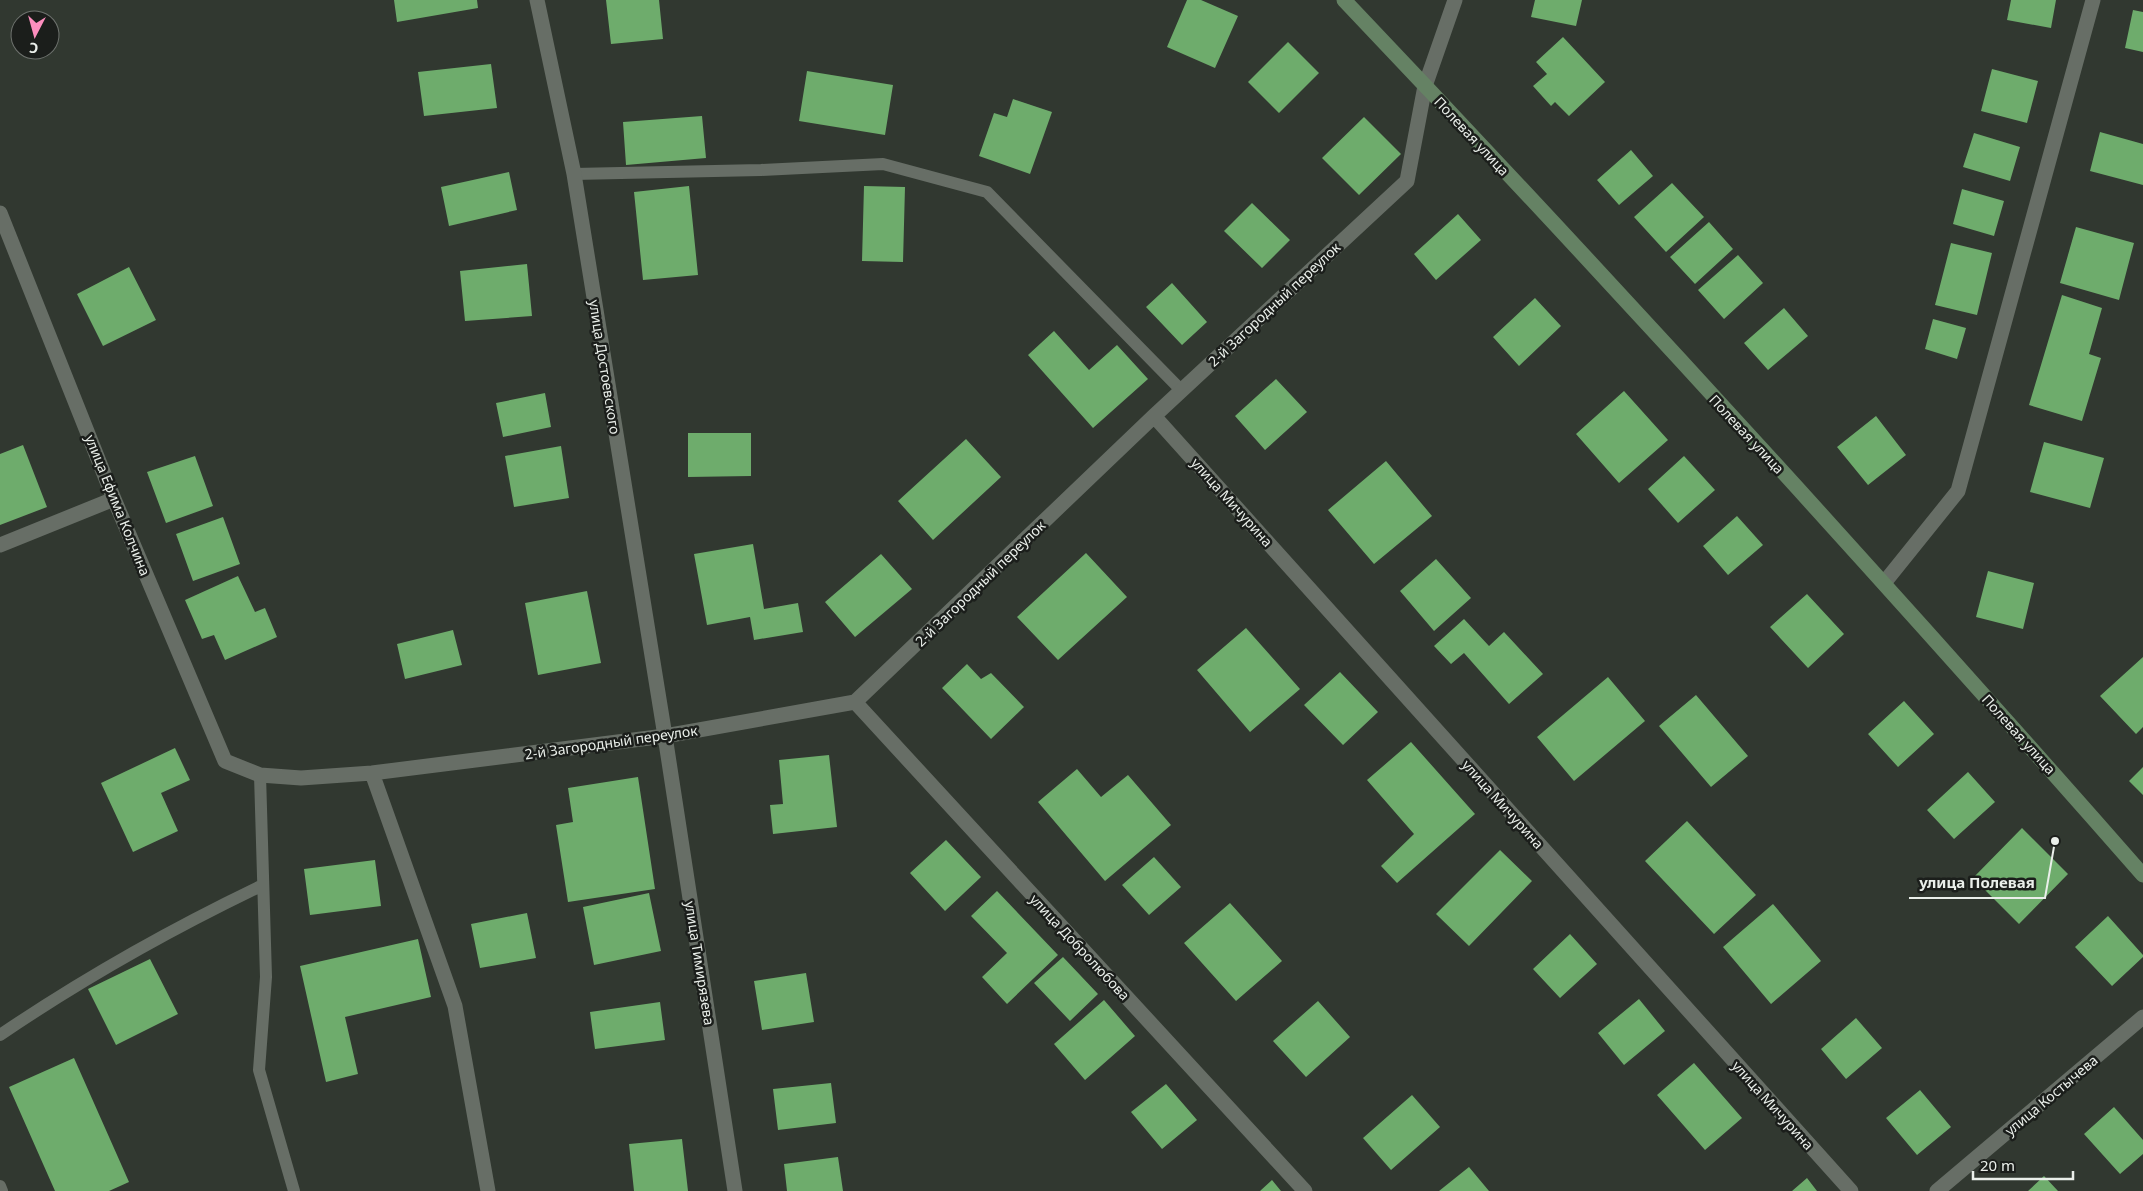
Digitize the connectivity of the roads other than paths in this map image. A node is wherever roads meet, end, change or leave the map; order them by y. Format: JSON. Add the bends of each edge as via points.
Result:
{"nodes":[{"id":1,"x":537,"y":0,"type":"edge"},
{"id":2,"x":1344,"y":0,"type":"edge"},
{"id":3,"x":1455,"y":0,"type":"edge"},
{"id":4,"x":2093,"y":0,"type":"edge"},
{"id":5,"x":1425,"y":86,"type":"junction"},
{"id":6,"x":574,"y":174,"type":"junction"},
{"id":7,"x":0,"y":214,"type":"edge"},
{"id":8,"x":1182,"y":391,"type":"junction"},
{"id":9,"x":1154,"y":416,"type":"junction"},
{"id":10,"x":114,"y":499,"type":"junction"},
{"id":11,"x":0,"y":545,"type":"edge"},
{"id":12,"x":1884,"y":582,"type":"junction"},
{"id":13,"x":855,"y":702,"type":"junction"},
{"id":14,"x":665,"y":736,"type":"junction"},
{"id":15,"x":372,"y":773,"type":"junction"},
{"id":16,"x":260,"y":775,"type":"junction"},
{"id":17,"x":2143,"y":875,"type":"edge"},
{"id":18,"x":263,"y":885,"type":"junction"},
{"id":19,"x":2143,"y":1017,"type":"edge"},
{"id":20,"x":0,"y":1036,"type":"edge"},
{"id":21,"x":0,"y":1186,"type":"edge"},
{"id":22,"x":2,"y":1191,"type":"edge"},
{"id":23,"x":294,"y":1191,"type":"edge"},
{"id":24,"x":488,"y":1191,"type":"edge"},
{"id":25,"x":735,"y":1191,"type":"edge"},
{"id":26,"x":1305,"y":1191,"type":"edge"},
{"id":27,"x":1851,"y":1191,"type":"edge"},
{"id":28,"x":1937,"y":1191,"type":"edge"}],
"edges":[{"from":1,"to":6,"type":"street","name":"улица Достоевского"},
{"from":2,"to":5,"type":"main road","name":"Полевая улица"},
{"from":3,"to":5,"type":"street","name":"2-й Загородный переулок"},
{"from":4,"to":12,"type":"street","via":[[1958,491]]},
{"from":5,"to":8,"type":"street","name":"2-й Загородный переулок","via":[[1407,181]]},
{"from":5,"to":12,"type":"main road","name":"Полевая улица"},
{"from":6,"to":8,"type":"lane","via":[[883,164],[987,192]]},
{"from":6,"to":14,"type":"street","name":"улица Достоевского"},
{"from":7,"to":10,"type":"street","name":"улица Ефима Колчина"},
{"from":8,"to":9,"type":"street","name":"2-й Загородный переулок"},
{"from":9,"to":13,"type":"street","name":"2-й Загородный переулок"},
{"from":9,"to":27,"type":"street","name":"улица Мичурина"},
{"from":10,"to":11,"type":"street"},
{"from":10,"to":16,"type":"street","name":"улица Ефима Колчина","via":[[225,761]]},
{"from":12,"to":17,"type":"main road","name":"Полевая улица"},
{"from":13,"to":14,"type":"street","name":"2-й Загородный переулок"},
{"from":13,"to":26,"type":"street","name":"улица Добролюбова"},
{"from":14,"to":15,"type":"street","name":"2-й Загородный переулок"},
{"from":14,"to":25,"type":"street","name":"улица Тимирязева"},
{"from":15,"to":16,"type":"street","name":"2-й Загородный переулок","via":[[301,778]]},
{"from":15,"to":24,"type":"street","via":[[455,1006]]},
{"from":16,"to":18,"type":"lane"},
{"from":18,"to":20,"type":"lane","via":[[195,918],[71,988]]},
{"from":18,"to":23,"type":"lane","via":[[266,977],[259,1070]]},
{"from":19,"to":28,"type":"street","name":"улица Костычева"},
{"from":21,"to":22,"type":"lane"}]}
